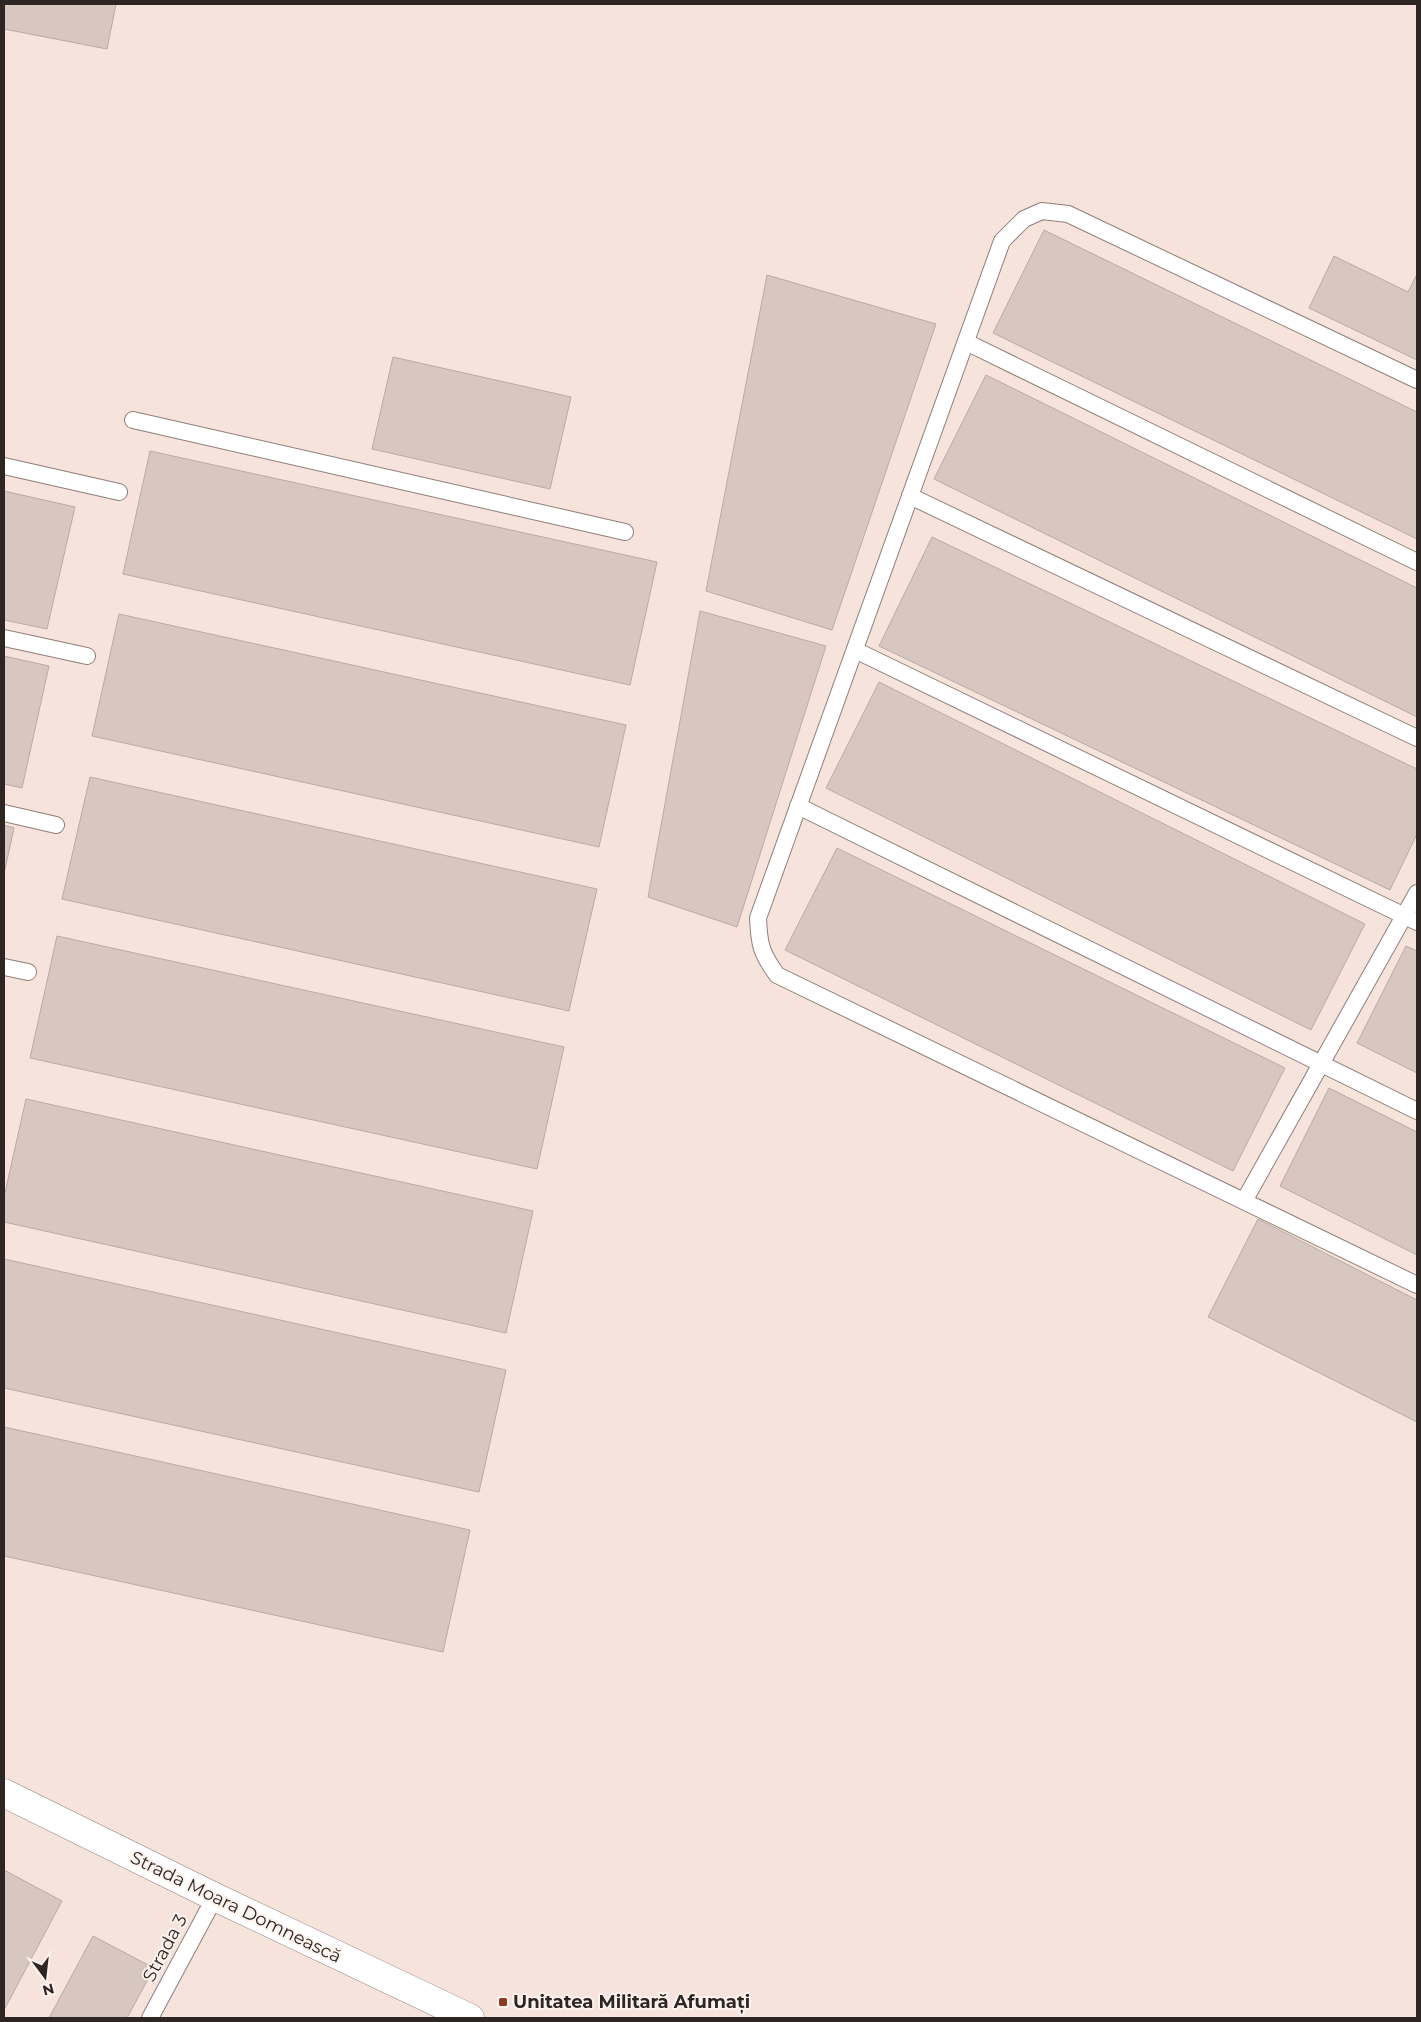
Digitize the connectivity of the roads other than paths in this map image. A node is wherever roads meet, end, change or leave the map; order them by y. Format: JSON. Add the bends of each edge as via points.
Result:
{"nodes":[{"id":1,"x":966,"y":342,"type":"junction"},
{"id":2,"x":1417,"y":380,"type":"edge"},
{"id":3,"x":133,"y":420,"type":"dead end"},
{"id":4,"x":4,"y":466,"type":"edge"},
{"id":5,"x":119,"y":492,"type":"dead end"},
{"id":6,"x":910,"y":496,"type":"junction"},
{"id":7,"x":625,"y":532,"type":"dead end"},
{"id":8,"x":1417,"y":562,"type":"edge"},
{"id":9,"x":4,"y":638,"type":"edge"},
{"id":10,"x":855,"y":650,"type":"junction"},
{"id":11,"x":87,"y":656,"type":"dead end"},
{"id":12,"x":1417,"y":738,"type":"edge"},
{"id":13,"x":798,"y":806,"type":"junction"},
{"id":14,"x":4,"y":813,"type":"edge"},
{"id":15,"x":56,"y":825,"type":"dead end"},
{"id":16,"x":1417,"y":893,"type":"edge"},
{"id":17,"x":1411,"y":919,"type":"edge"},
{"id":18,"x":4,"y":967,"type":"edge"},
{"id":19,"x":28,"y":972,"type":"dead end"},
{"id":20,"x":1320,"y":1065,"type":"junction"},
{"id":21,"x":1417,"y":1111,"type":"edge"},
{"id":22,"x":1244,"y":1201,"type":"junction"},
{"id":23,"x":1417,"y":1285,"type":"edge"},
{"id":24,"x":4,"y":1794,"type":"edge"},
{"id":25,"x":215,"y":1897,"type":"junction"},
{"id":26,"x":150,"y":2018,"type":"edge"},
{"id":27,"x":470,"y":2018,"type":"edge"}],
"edges":[{"from":1,"to":2,"type":"lane","via":[[1002,241],[1024,219],[1042,211],[1068,214]]},
{"from":1,"to":6,"type":"lane"},
{"from":1,"to":8,"type":"lane"},
{"from":3,"to":7,"type":"lane"},
{"from":4,"to":5,"type":"lane"},
{"from":6,"to":10,"type":"lane"},
{"from":6,"to":12,"type":"lane"},
{"from":9,"to":11,"type":"lane"},
{"from":10,"to":13,"type":"lane"},
{"from":10,"to":17,"type":"lane"},
{"from":13,"to":20,"type":"lane"},
{"from":13,"to":22,"type":"lane","via":[[758,918],[759,940],[765,959],[778,975]]},
{"from":14,"to":15,"type":"lane"},
{"from":16,"to":17,"type":"lane"},
{"from":17,"to":20,"type":"lane"},
{"from":18,"to":19,"type":"lane"},
{"from":20,"to":21,"type":"lane"},
{"from":20,"to":22,"type":"lane"},
{"from":22,"to":23,"type":"lane"},
{"from":24,"to":25,"type":"street","name":"Strada Moara Domnească"},
{"from":25,"to":26,"type":"lane","name":"Strada 3"},
{"from":25,"to":27,"type":"street","name":"Strada Moara Domnească"}]}
